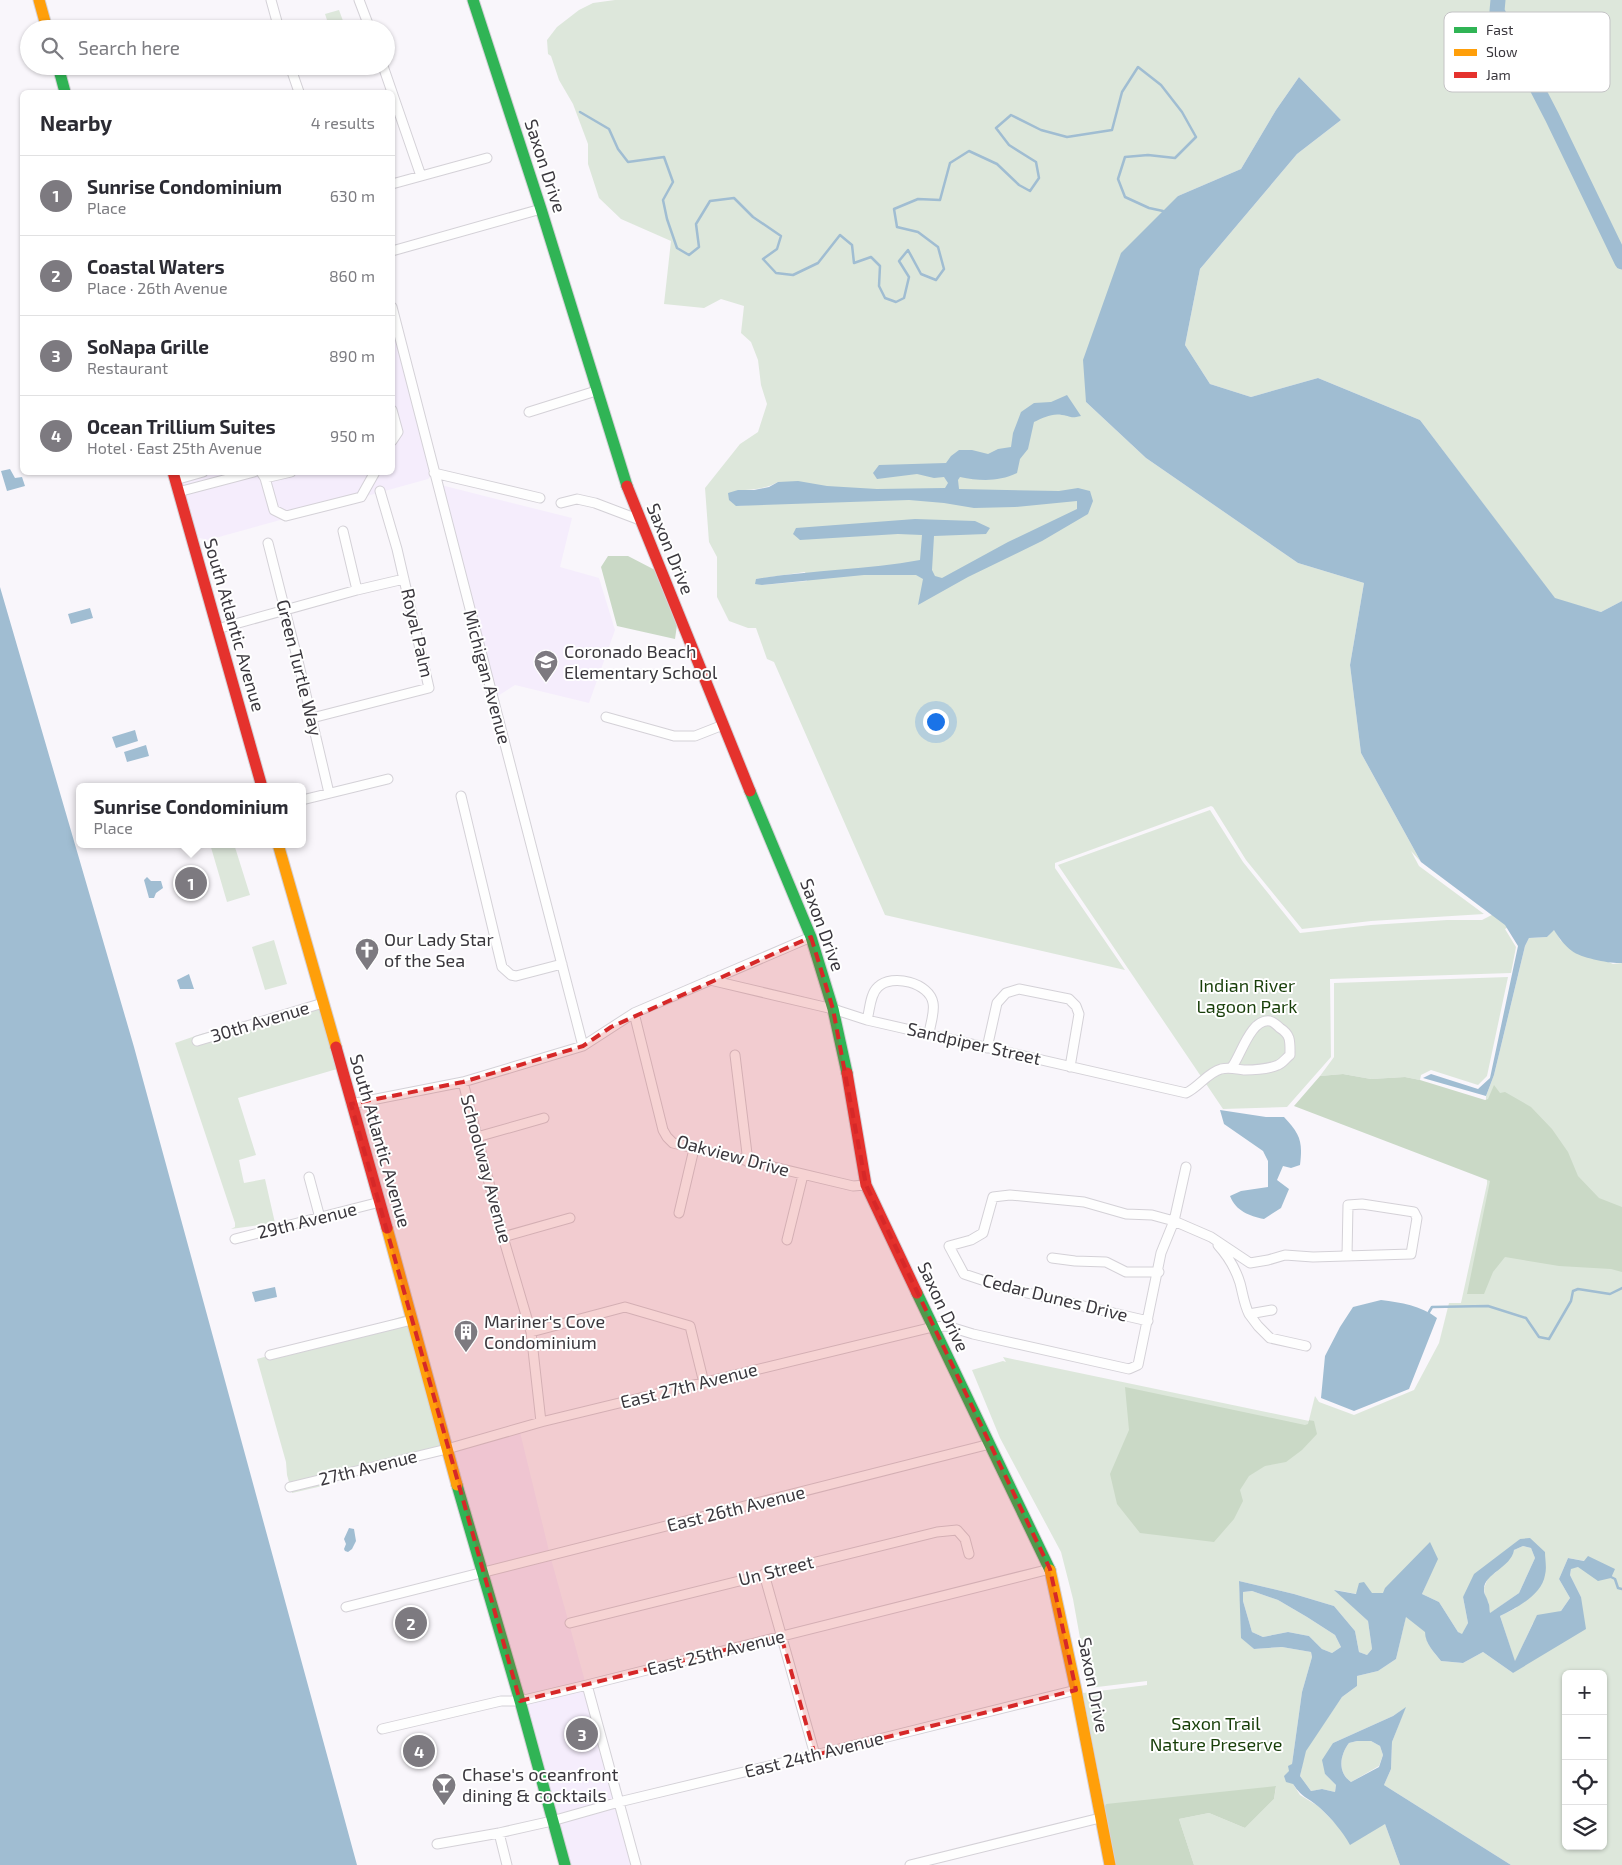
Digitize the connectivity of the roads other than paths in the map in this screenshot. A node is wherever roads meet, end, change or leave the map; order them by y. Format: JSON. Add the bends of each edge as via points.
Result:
{"nodes":[{"id":1,"x":39,"y":0,"type":"edge"},
{"id":2,"x":271,"y":0,"type":"edge"},
{"id":3,"x":359,"y":0,"type":"edge"},
{"id":4,"x":473,"y":0,"type":"edge"},
{"id":5,"x":45,"y":20,"type":"edge"},
{"id":6,"x":277,"y":20,"type":"edge"},
{"id":7,"x":367,"y":20,"type":"edge"},
{"id":8,"x":61,"y":75,"type":"edge"},
{"id":9,"x":293,"y":75,"type":"edge"},
{"id":10,"x":386,"y":75,"type":"edge"},
{"id":11,"x":65,"y":90,"type":"edge"},
{"id":12,"x":298,"y":90,"type":"edge"},
{"id":13,"x":392,"y":90,"type":"edge"},
{"id":14,"x":395,"y":100,"type":"edge"},
{"id":15,"x":487,"y":158,"type":"dead end"},
{"id":16,"x":422,"y":176,"type":"junction"},
{"id":17,"x":395,"y":183,"type":"edge"},
{"id":18,"x":541,"y":209,"type":"junction"},
{"id":19,"x":395,"y":250,"type":"edge"},
{"id":20,"x":395,"y":319,"type":"edge"},
{"id":21,"x":596,"y":391,"type":"junction"},
{"id":22,"x":530,"y":412,"type":"dead end"},
{"id":23,"x":395,"y":421,"type":"edge"},
{"id":24,"x":395,"y":436,"type":"edge"},
{"id":25,"x":434,"y":474,"type":"junction"},
{"id":26,"x":243,"y":475,"type":"edge"},
{"id":27,"x":263,"y":475,"type":"edge"},
{"id":28,"x":373,"y":475,"type":"edge"},
{"id":29,"x":174,"y":476,"type":"edge"},
{"id":30,"x":380,"y":491,"type":"dead end"},
{"id":31,"x":178,"y":492,"type":"junction"},
{"id":32,"x":540,"y":498,"type":"dead end"},
{"id":33,"x":562,"y":503,"type":"dead end"},
{"id":34,"x":640,"y":520,"type":"junction"},
{"id":35,"x":343,"y":531,"type":"dead end"},
{"id":36,"x":268,"y":543,"type":"dead end"},
{"id":37,"x":404,"y":579,"type":"junction"},
{"id":38,"x":357,"y":590,"type":"junction"},
{"id":39,"x":284,"y":611,"type":"junction"},
{"id":40,"x":217,"y":629,"type":"junction"},
{"id":41,"x":606,"y":717,"type":"dead end"},
{"id":42,"x":312,"y":718,"type":"junction"},
{"id":43,"x":723,"y":725,"type":"junction"},
{"id":44,"x":388,"y":780,"type":"dead end"},
{"id":45,"x":261,"y":783,"type":"edge"},
{"id":46,"x":329,"y":793,"type":"junction"},
{"id":47,"x":461,"y":796,"type":"dead end"},
{"id":48,"x":306,"y":799,"type":"edge"},
{"id":49,"x":279,"y":848,"type":"edge"},
{"id":50,"x":811,"y":937,"type":"junction"},
{"id":51,"x":562,"y":964,"type":"junction"},
{"id":52,"x":710,"y":980,"type":"junction"},
{"id":53,"x":323,"y":1003,"type":"junction"},
{"id":54,"x":833,"y":1009,"type":"junction"},
{"id":55,"x":634,"y":1013,"type":"junction"},
{"id":56,"x":867,"y":1020,"type":"junction"},
{"id":57,"x":929,"y":1034,"type":"junction"},
{"id":58,"x":197,"y":1042,"type":"dead end"},
{"id":59,"x":583,"y":1046,"type":"junction"},
{"id":60,"x":987,"y":1048,"type":"junction"},
{"id":61,"x":736,"y":1055,"type":"dead end"},
{"id":62,"x":1070,"y":1067,"type":"junction"},
{"id":63,"x":1232,"y":1067,"type":"junction"},
{"id":64,"x":463,"y":1082,"type":"junction"},
{"id":65,"x":351,"y":1104,"type":"junction"},
{"id":66,"x":544,"y":1118,"type":"dead end"},
{"id":67,"x":477,"y":1137,"type":"junction"},
{"id":68,"x":694,"y":1149,"type":"junction"},
{"id":69,"x":748,"y":1162,"type":"junction"},
{"id":70,"x":1186,"y":1166,"type":"dead end"},
{"id":71,"x":803,"y":1175,"type":"junction"},
{"id":72,"x":310,"y":1177,"type":"dead end"},
{"id":73,"x":866,"y":1185,"type":"junction"},
{"id":74,"x":380,"y":1202,"type":"junction"},
{"id":75,"x":679,"y":1213,"type":"dead end"},
{"id":76,"x":320,"y":1218,"type":"junction"},
{"id":77,"x":570,"y":1218,"type":"dead end"},
{"id":78,"x":1174,"y":1221,"type":"junction"},
{"id":79,"x":503,"y":1237,"type":"junction"},
{"id":80,"x":1211,"y":1237,"type":"junction"},
{"id":81,"x":235,"y":1239,"type":"dead end"},
{"id":82,"x":787,"y":1240,"type":"dead end"},
{"id":83,"x":1347,"y":1256,"type":"junction"},
{"id":84,"x":1052,"y":1258,"type":"dead end"},
{"id":85,"x":1159,"y":1272,"type":"junction"},
{"id":86,"x":1272,"y":1310,"type":"dead end"},
{"id":87,"x":1249,"y":1314,"type":"junction"},
{"id":88,"x":412,"y":1320,"type":"junction"},
{"id":89,"x":1148,"y":1321,"type":"junction"},
{"id":90,"x":933,"y":1327,"type":"junction"},
{"id":91,"x":531,"y":1332,"type":"junction"},
{"id":92,"x":1306,"y":1346,"type":"dead end"},
{"id":93,"x":270,"y":1355,"type":"dead end"},
{"id":94,"x":704,"y":1383,"type":"junction"},
{"id":95,"x":541,"y":1422,"type":"junction"},
{"id":96,"x":990,"y":1444,"type":"junction"},
{"id":97,"x":447,"y":1449,"type":"junction"},
{"id":98,"x":290,"y":1487,"type":"dead end"},
{"id":99,"x":969,"y":1554,"type":"dead end"},
{"id":100,"x":1050,"y":1569,"type":"junction"},
{"id":101,"x":482,"y":1572,"type":"junction"},
{"id":102,"x":764,"y":1574,"type":"junction"},
{"id":103,"x":346,"y":1607,"type":"dead end"},
{"id":104,"x":570,"y":1623,"type":"dead end"},
{"id":105,"x":781,"y":1636,"type":"junction"},
{"id":106,"x":587,"y":1686,"type":"junction"},
{"id":107,"x":1076,"y":1690,"type":"junction"},
{"id":108,"x":520,"y":1701,"type":"junction"},
{"id":109,"x":382,"y":1729,"type":"dead end"},
{"id":110,"x":815,"y":1755,"type":"junction"},
{"id":111,"x":620,"y":1802,"type":"junction"},
{"id":112,"x":1100,"y":1818,"type":"junction"},
{"id":113,"x":552,"y":1821,"type":"junction"},
{"id":114,"x":499,"y":1833,"type":"junction"},
{"id":115,"x":437,"y":1844,"type":"dead end"},
{"id":116,"x":507,"y":1865,"type":"edge"},
{"id":117,"x":565,"y":1865,"type":"edge"},
{"id":118,"x":636,"y":1865,"type":"edge"},
{"id":119,"x":910,"y":1865,"type":"edge"},
{"id":120,"x":1110,"y":1865,"type":"edge"}],
"edges":[{"from":1,"to":5,"type":"street"},
{"from":2,"to":6,"type":"street"},
{"from":3,"to":7,"type":"street"},
{"from":4,"to":18,"type":"street","name":"Saxon Drive"},
{"from":8,"to":11,"type":"street"},
{"from":9,"to":12,"type":"street"},
{"from":10,"to":13,"type":"street"},
{"from":14,"to":16,"type":"street"},
{"from":15,"to":16,"type":"street"},
{"from":16,"to":17,"type":"street"},
{"from":18,"to":19,"type":"street"},
{"from":18,"to":21,"type":"street","name":"Saxon Drive"},
{"from":20,"to":25,"type":"street","name":"Michigan Avenue"},
{"from":21,"to":22,"type":"street"},
{"from":21,"to":34,"type":"street","name":"Saxon Drive"},
{"from":23,"to":24,"type":"street","via":[[398,432]]},
{"from":25,"to":32,"type":"street"},
{"from":25,"to":51,"type":"street","name":"Michigan Avenue"},
{"from":26,"to":31,"type":"street"},
{"from":27,"to":28,"type":"street","via":[[274,510],[286,516],[361,497]]},
{"from":29,"to":31,"type":"street","name":"South Atlantic Avenue"},
{"from":30,"to":37,"type":"street","name":"Royal Palm"},
{"from":31,"to":40,"type":"street","name":"South Atlantic Avenue"},
{"from":33,"to":34,"type":"street","via":[[577,499]]},
{"from":34,"to":43,"type":"street","name":"Saxon Drive"},
{"from":35,"to":38,"type":"street"},
{"from":36,"to":39,"type":"street","name":"Green Turtle Way"},
{"from":37,"to":38,"type":"street"},
{"from":37,"to":42,"type":"street","name":"Royal Palm","via":[[429,688]]},
{"from":38,"to":39,"type":"street"},
{"from":39,"to":40,"type":"street"},
{"from":39,"to":42,"type":"street","name":"Green Turtle Way"},
{"from":40,"to":45,"type":"street","name":"South Atlantic Avenue"},
{"from":41,"to":43,"type":"street","via":[[674,736],[694,736]]},
{"from":42,"to":46,"type":"street","name":"Green Turtle Way"},
{"from":43,"to":50,"type":"street","name":"Saxon Drive"},
{"from":44,"to":46,"type":"street"},
{"from":46,"to":48,"type":"street"},
{"from":47,"to":51,"type":"street","via":[[502,967],[516,976]]},
{"from":49,"to":53,"type":"street","name":"South Atlantic Avenue"},
{"from":50,"to":52,"type":"street","name":"Schoolway Avenue"},
{"from":50,"to":54,"type":"street","name":"Saxon Drive"},
{"from":51,"to":59,"type":"street","name":"Michigan Avenue"},
{"from":52,"to":54,"type":"street","name":"Sandpiper Street"},
{"from":52,"to":55,"type":"street","name":"Schoolway Avenue"},
{"from":53,"to":58,"type":"street","name":"30th Avenue"},
{"from":53,"to":65,"type":"street","name":"South Atlantic Avenue"},
{"from":54,"to":56,"type":"street","name":"Sandpiper Street"},
{"from":54,"to":73,"type":"street","name":"Saxon Drive"},
{"from":55,"to":59,"type":"street","name":"Schoolway Avenue"},
{"from":55,"to":68,"type":"street","name":"Oakview Drive","via":[[663,1130],[674,1143]]},
{"from":56,"to":57,"type":"street","name":"Sandpiper Street"},
{"from":56,"to":57,"type":"street","via":[[874,992],[880,984],[892,980],[920,985],[934,1004]]},
{"from":57,"to":60,"type":"street","name":"Sandpiper Street"},
{"from":59,"to":64,"type":"street","name":"Schoolway Avenue"},
{"from":60,"to":62,"type":"street","name":"Sandpiper Street"},
{"from":60,"to":62,"type":"street","via":[[998,1003],[1006,993],[1019,989],[1070,999],[1079,1014]]},
{"from":61,"to":69,"type":"street"},
{"from":62,"to":63,"type":"street","name":"Sandpiper Street","via":[[1186,1093],[1209,1075]]},
{"from":63,"to":63,"type":"street","name":"Sandpiper Street","via":[[1256,1026],[1272,1021],[1286,1031],[1290,1055],[1280,1065],[1255,1070]]},
{"from":64,"to":65,"type":"street"},
{"from":64,"to":67,"type":"street","name":"Schoolway Avenue"},
{"from":65,"to":74,"type":"street","name":"South Atlantic Avenue"},
{"from":66,"to":67,"type":"street"},
{"from":67,"to":79,"type":"street","name":"Schoolway Avenue"},
{"from":68,"to":69,"type":"street","name":"Oakview Drive"},
{"from":68,"to":75,"type":"street"},
{"from":69,"to":71,"type":"street","name":"Oakview Drive"},
{"from":70,"to":78,"type":"street","name":"Cedar Dunes Drive"},
{"from":71,"to":73,"type":"street","name":"Oakview Drive","via":[[853,1186]]},
{"from":71,"to":82,"type":"street"},
{"from":72,"to":76,"type":"street"},
{"from":73,"to":90,"type":"street","name":"Saxon Drive"},
{"from":74,"to":76,"type":"street","name":"29th Avenue"},
{"from":74,"to":88,"type":"street","name":"South Atlantic Avenue"},
{"from":76,"to":81,"type":"street","name":"29th Avenue"},
{"from":77,"to":79,"type":"street"},
{"from":78,"to":80,"type":"street"},
{"from":78,"to":85,"type":"street","name":"Cedar Dunes Drive"},
{"from":78,"to":89,"type":"street","name":"Cedar Dunes Drive","via":[[1152,1215],[1126,1214],[1084,1202],[1010,1195],[993,1197],[983,1232],[971,1240],[949,1246],[964,1274],[1006,1288]]},
{"from":79,"to":91,"type":"street","name":"Schoolway Avenue"},
{"from":80,"to":83,"type":"street","via":[[1250,1263],[1285,1255]]},
{"from":80,"to":87,"type":"street","via":[[1225,1253],[1240,1281]]},
{"from":83,"to":83,"type":"street","via":[[1411,1254],[1417,1218],[1414,1212],[1362,1204],[1348,1206]]},
{"from":84,"to":85,"type":"street","via":[[1106,1262],[1126,1272]]},
{"from":85,"to":89,"type":"street","name":"Cedar Dunes Drive"},
{"from":86,"to":87,"type":"street"},
{"from":87,"to":92,"type":"street","via":[[1270,1338]]},
{"from":88,"to":93,"type":"street"},
{"from":88,"to":97,"type":"street","name":"South Atlantic Avenue"},
{"from":89,"to":90,"type":"street","name":"Cedar Dunes Drive","via":[[1138,1365],[1129,1369],[947,1326]]},
{"from":90,"to":94,"type":"street","name":"East 27th Avenue"},
{"from":90,"to":96,"type":"street","name":"Saxon Drive"},
{"from":91,"to":94,"type":"street","via":[[625,1307],[690,1326]]},
{"from":91,"to":95,"type":"street","name":"Schoolway Avenue"},
{"from":94,"to":95,"type":"street","name":"East 27th Avenue"},
{"from":95,"to":97,"type":"street","name":"East 27th Avenue"},
{"from":96,"to":100,"type":"street","name":"Saxon Drive"},
{"from":96,"to":101,"type":"street","name":"East 26th Avenue"},
{"from":97,"to":98,"type":"street","name":"27th Avenue"},
{"from":97,"to":101,"type":"street","name":"South Atlantic Avenue"},
{"from":99,"to":102,"type":"street","name":"Un Street","via":[[957,1530]]},
{"from":100,"to":105,"type":"street","name":"East 25th Avenue"},
{"from":100,"to":107,"type":"street","name":"Saxon Drive"},
{"from":101,"to":103,"type":"street","name":"East 26th Avenue"},
{"from":101,"to":108,"type":"street"},
{"from":102,"to":104,"type":"street","name":"Un Street"},
{"from":102,"to":105,"type":"street"},
{"from":105,"to":106,"type":"street","name":"East 25th Avenue"},
{"from":105,"to":110,"type":"street"},
{"from":106,"to":108,"type":"street","name":"East 25th Avenue"},
{"from":106,"to":111,"type":"street"},
{"from":107,"to":110,"type":"street","name":"East 24th Avenue"},
{"from":107,"to":112,"type":"street","name":"Saxon Drive"},
{"from":108,"to":109,"type":"street","name":"East 25th Avenue","via":[[501,1701]]},
{"from":108,"to":113,"type":"street"},
{"from":110,"to":111,"type":"street","name":"East 24th Avenue"},
{"from":111,"to":113,"type":"street","name":"East 24th Avenue"},
{"from":111,"to":118,"type":"street"},
{"from":112,"to":119,"type":"street"},
{"from":112,"to":120,"type":"street","name":"Saxon Drive"},
{"from":113,"to":114,"type":"street","name":"East 24th Avenue"},
{"from":113,"to":117,"type":"street"},
{"from":114,"to":115,"type":"street","name":"East 24th Avenue"},
{"from":114,"to":116,"type":"street"}]}
